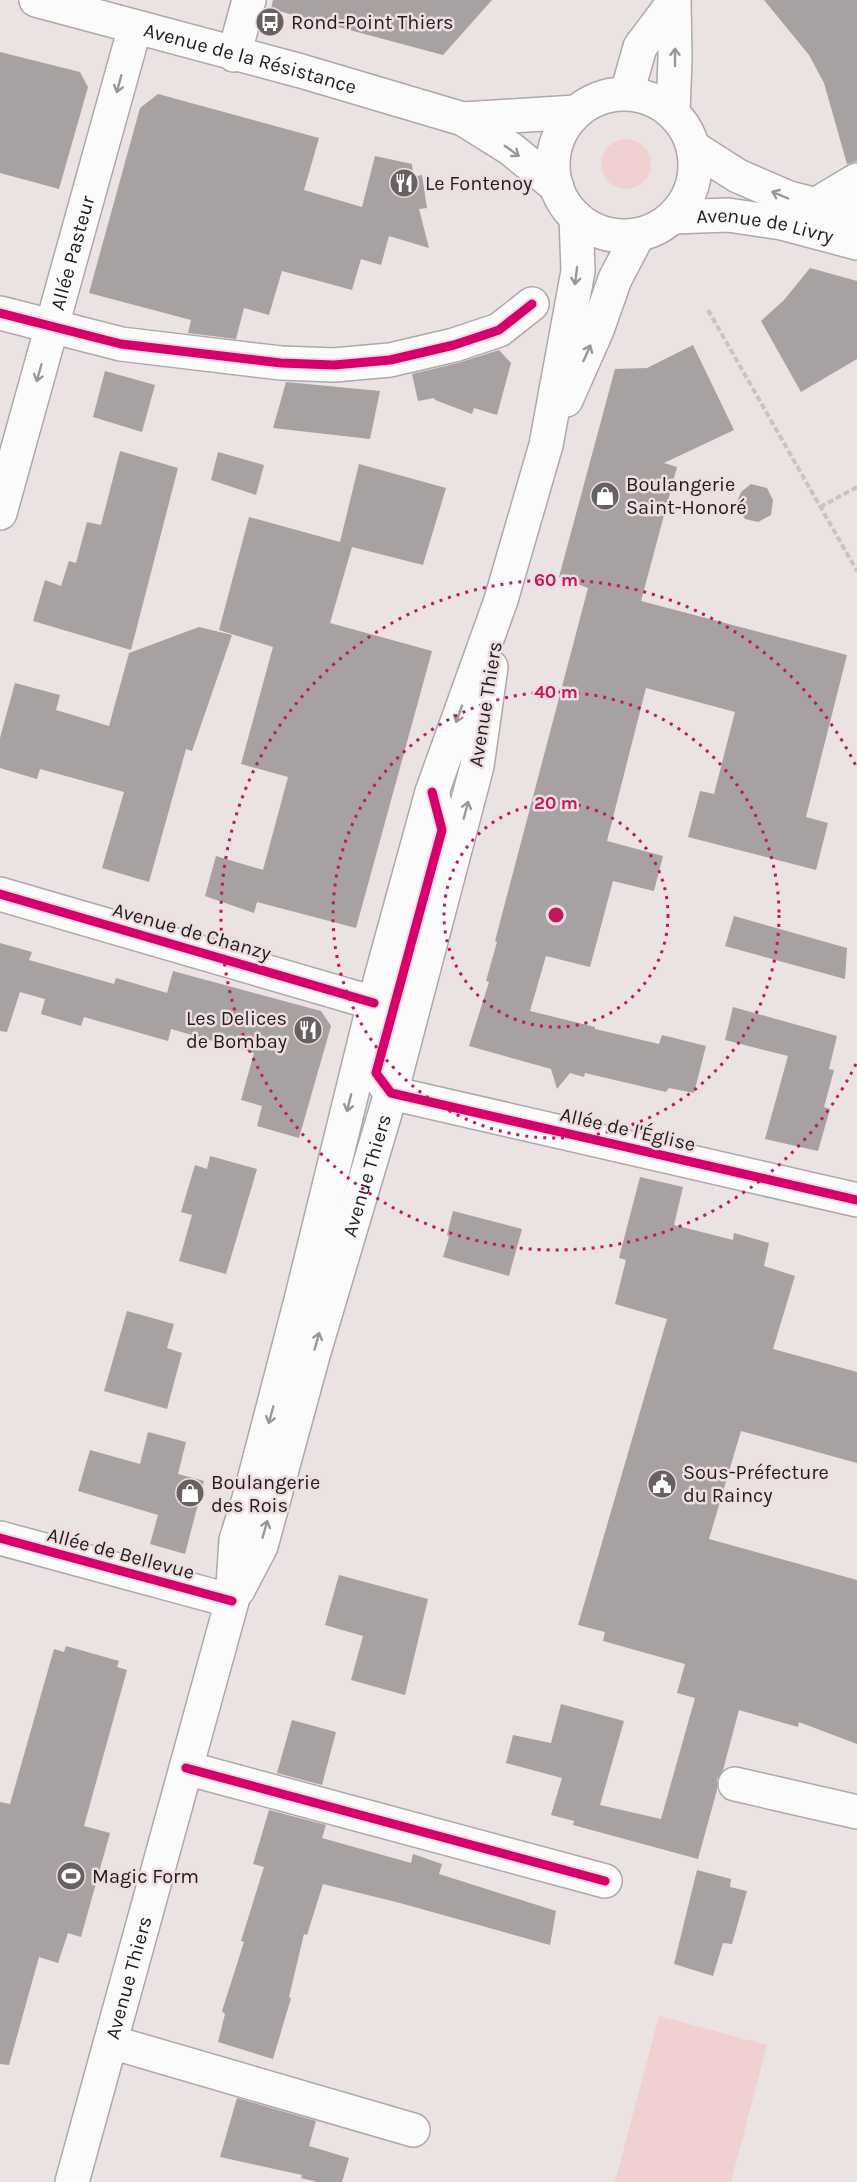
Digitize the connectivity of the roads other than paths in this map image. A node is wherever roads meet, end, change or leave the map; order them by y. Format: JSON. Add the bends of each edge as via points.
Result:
{"nodes":[{"id":1,"x":36,"y":0,"type":"edge"},
{"id":2,"x":249,"y":0,"type":"edge"},
{"id":3,"x":674,"y":2,"type":"edge"},
{"id":4,"x":96,"y":8,"type":"edge"},
{"id":5,"x":135,"y":27,"type":"junction"},
{"id":6,"x":234,"y":55,"type":"junction"},
{"id":7,"x":627,"y":93,"type":"junction"},
{"id":8,"x":576,"y":112,"type":"junction"},
{"id":9,"x":673,"y":112,"type":"junction"},
{"id":10,"x":463,"y":119,"type":"junction"},
{"id":11,"x":694,"y":148,"type":"junction"},
{"id":12,"x":857,"y":180,"type":"edge"},
{"id":13,"x":557,"y":187,"type":"junction"},
{"id":14,"x":817,"y":204,"type":"junction"},
{"id":15,"x":857,"y":215,"type":"edge"},
{"id":16,"x":576,"y":217,"type":"junction"},
{"id":17,"x":673,"y":218,"type":"junction"},
{"id":18,"x":638,"y":235,"type":"junction"},
{"id":19,"x":857,"y":243,"type":"edge"},
{"id":20,"x":532,"y":304,"type":"dead end"},
{"id":21,"x":0,"y":313,"type":"edge"},
{"id":22,"x":52,"y":327,"type":"junction"},
{"id":23,"x":546,"y":445,"type":"junction"},
{"id":24,"x":0,"y":513,"type":"edge"},
{"id":25,"x":501,"y":600,"type":"junction"},
{"id":26,"x":432,"y":792,"type":"junction"},
{"id":27,"x":0,"y":894,"type":"edge"},
{"id":28,"x":374,"y":1003,"type":"junction"},
{"id":29,"x":391,"y":1093,"type":"junction"},
{"id":30,"x":857,"y":1200,"type":"edge"},
{"id":31,"x":0,"y":1538,"type":"edge"},
{"id":32,"x":232,"y":1601,"type":"junction"},
{"id":33,"x":186,"y":1768,"type":"junction"},
{"id":34,"x":735,"y":1784,"type":"dead end"},
{"id":35,"x":857,"y":1812,"type":"edge"},
{"id":36,"x":605,"y":1881,"type":"dead end"},
{"id":37,"x":111,"y":2042,"type":"junction"},
{"id":38,"x":413,"y":2130,"type":"dead end"},
{"id":39,"x":72,"y":2182,"type":"edge"}],
"edges":[{"from":1,"to":4,"type":"main road","name":"Avenue de la Résistance"},
{"from":2,"to":6,"type":"main road"},
{"from":3,"to":7,"type":"main road","via":[[640,47]]},
{"from":9,"to":3,"type":"main road","one_way":true},
{"from":4,"to":5,"type":"main road","name":"Avenue de la Résistance"},
{"from":5,"to":6,"type":"main road","name":"Avenue de la Résistance"},
{"from":5,"to":22,"type":"main road","name":"Allée Pasteur","one_way":true},
{"from":6,"to":10,"type":"main road","name":"Avenue de la Résistance"},
{"from":7,"to":8,"type":"main road","via":[[591,101]]},
{"from":7,"to":9,"type":"main road","via":[[651,98]]},
{"from":8,"to":10,"type":"main road","name":"Avenue de la Résistance"},
{"from":8,"to":13,"type":"main road","via":[[555,147]]},
{"from":9,"to":11,"type":"main road","via":[[686,128]]},
{"from":10,"to":13,"type":"main road","name":"Avenue de la Résistance","one_way":true,"via":[[511,149]]},
{"from":14,"to":11,"type":"main road","name":"Avenue de Livry","one_way":true,"via":[[789,198],[738,176]]},
{"from":11,"to":17,"type":"main road","via":[[693,185]]},
{"from":12,"to":14,"type":"main road"},
{"from":13,"to":16,"type":"main road","via":[[564,204]]},
{"from":14,"to":15,"type":"main road","name":"Avenue de Livry"},
{"from":16,"to":18,"type":"main road","via":[[594,230],[615,236]]},
{"from":16,"to":23,"type":"main road","name":"Avenue Thiers","one_way":true,"via":[[578,271]]},
{"from":17,"to":18,"type":"main road"},
{"from":17,"to":19,"type":"main road","name":"Avenue de Livry","via":[[728,214],[782,223]]},
{"from":23,"to":18,"type":"main road","name":"Avenue Thiers","one_way":true,"via":[[615,279]]},
{"from":20,"to":22,"type":"main road","via":[[499,330],[454,345],[390,360],[334,365],[281,363],[121,344]]},
{"from":21,"to":22,"type":"main road"},
{"from":22,"to":24,"type":"main road","name":"Allée Pasteur","one_way":true},
{"from":23,"to":25,"type":"main road","name":"Avenue Thiers"},
{"from":25,"to":26,"type":"main road","name":"Avenue Thiers","one_way":true},
{"from":29,"to":25,"type":"main road","name":"Avenue Thiers","one_way":true,"via":[[477,766]]},
{"from":26,"to":28,"type":"main road","name":"Avenue Thiers"},
{"from":26,"to":29,"type":"main road","via":[[442,830],[376,1073]]},
{"from":27,"to":28,"type":"main road","name":"Avenue de Chanzy"},
{"from":28,"to":32,"type":"main road","name":"Avenue Thiers","one_way":true,"via":[[301,1300],[236,1540]]},
{"from":29,"to":30,"type":"main road","name":"Allée de l'Église"},
{"from":32,"to":29,"type":"main road","name":"Avenue Thiers","one_way":true,"via":[[261,1546]]},
{"from":31,"to":32,"type":"main road","name":"Allée de Bellevue"},
{"from":32,"to":33,"type":"main road","name":"Avenue Thiers"},
{"from":33,"to":36,"type":"main road"},
{"from":33,"to":37,"type":"main road","name":"Avenue Thiers"},
{"from":34,"to":35,"type":"main road"},
{"from":37,"to":38,"type":"main road"},
{"from":37,"to":39,"type":"main road","name":"Avenue Thiers"}]}
